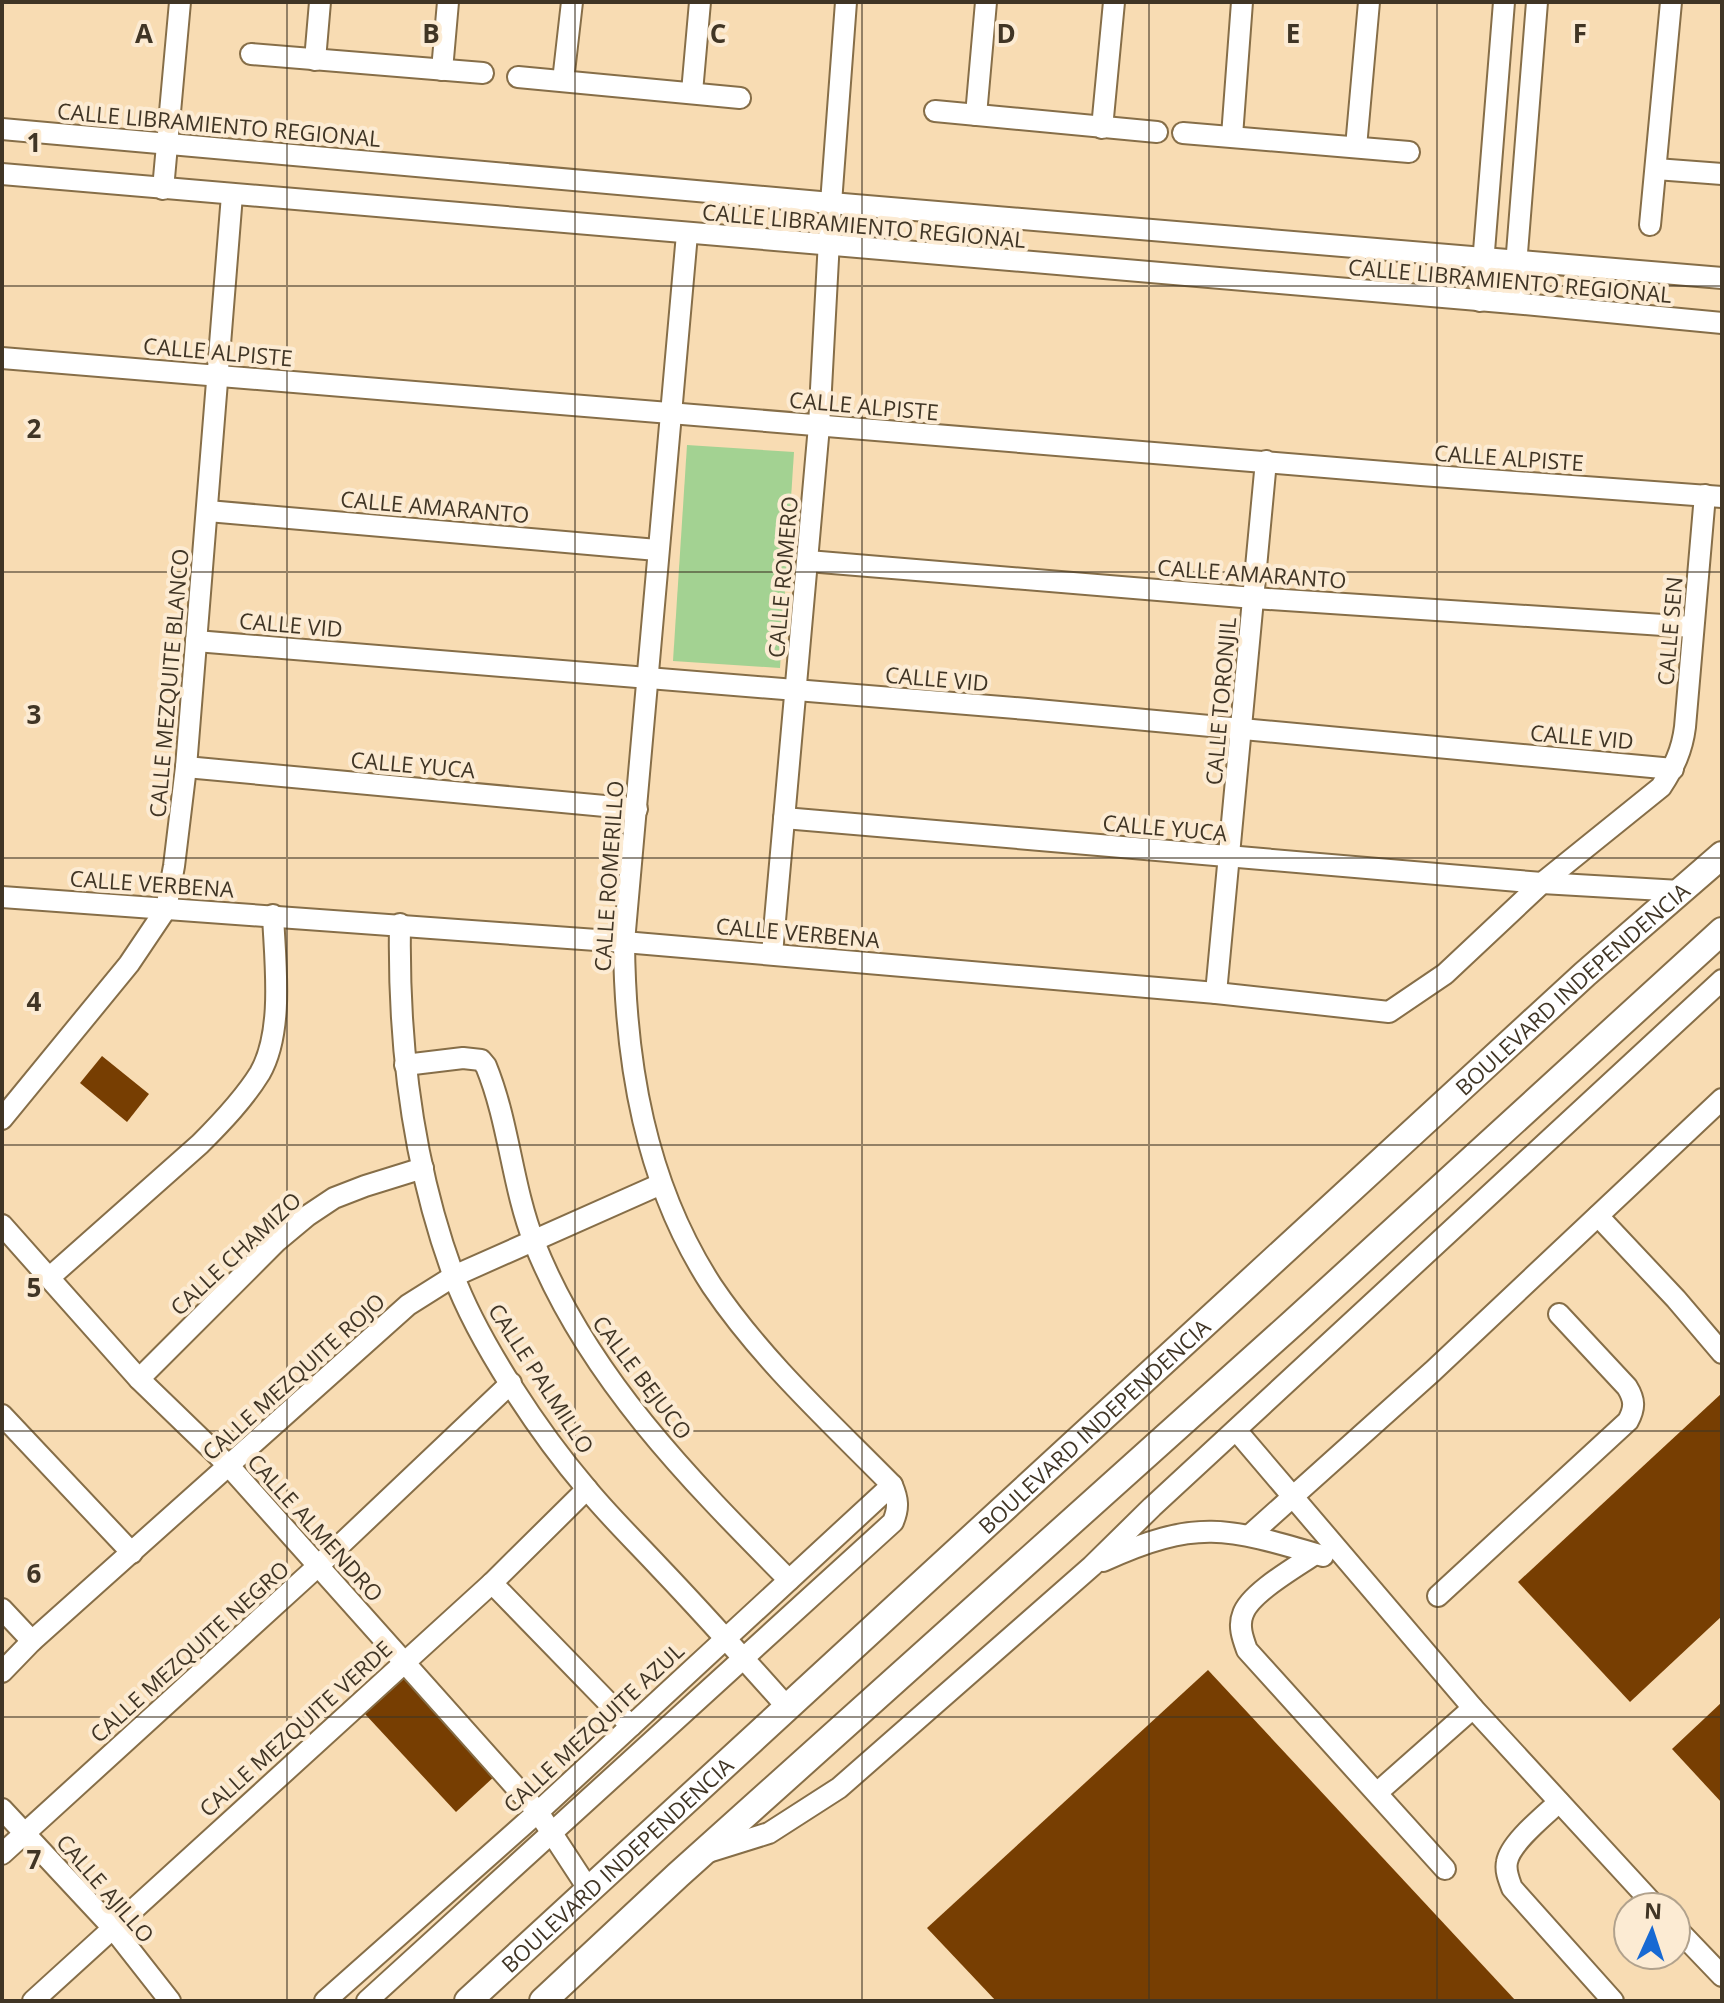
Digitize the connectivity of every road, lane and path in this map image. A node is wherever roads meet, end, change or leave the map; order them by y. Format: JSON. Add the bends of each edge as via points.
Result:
{"nodes":[{"id":1,"x":180,"y":2,"type":"edge"},
{"id":2,"x":320,"y":2,"type":"edge"},
{"id":3,"x":448,"y":2,"type":"edge"},
{"id":4,"x":572,"y":2,"type":"edge"},
{"id":5,"x":700,"y":2,"type":"edge"},
{"id":6,"x":846,"y":2,"type":"edge"},
{"id":7,"x":986,"y":2,"type":"edge"},
{"id":8,"x":1114,"y":2,"type":"edge"},
{"id":9,"x":1242,"y":2,"type":"edge"},
{"id":10,"x":1369,"y":2,"type":"edge"},
{"id":11,"x":1504,"y":2,"type":"edge"},
{"id":12,"x":1537,"y":2,"type":"edge"},
{"id":13,"x":1671,"y":2,"type":"edge"},
{"id":14,"x":251,"y":54,"type":"dead end"},
{"id":15,"x":315,"y":60,"type":"junction"},
{"id":16,"x":442,"y":70,"type":"junction"},
{"id":17,"x":483,"y":73,"type":"dead end"},
{"id":18,"x":518,"y":77,"type":"dead end"},
{"id":19,"x":563,"y":81,"type":"junction"},
{"id":20,"x":692,"y":92,"type":"junction"},
{"id":21,"x":740,"y":98,"type":"dead end"},
{"id":22,"x":935,"y":111,"type":"dead end"},
{"id":23,"x":976,"y":115,"type":"junction"},
{"id":24,"x":1102,"y":128,"type":"junction"},
{"id":25,"x":2,"y":129,"type":"edge"},
{"id":26,"x":1157,"y":132,"type":"dead end"},
{"id":27,"x":1183,"y":133,"type":"dead end"},
{"id":28,"x":1232,"y":136,"type":"junction"},
{"id":29,"x":167,"y":143,"type":"junction"},
{"id":30,"x":1356,"y":147,"type":"junction"},
{"id":31,"x":1409,"y":152,"type":"dead end"},
{"id":32,"x":1656,"y":169,"type":"junction"},
{"id":33,"x":2,"y":174,"type":"edge"},
{"id":34,"x":1722,"y":174,"type":"edge"},
{"id":35,"x":163,"y":189,"type":"junction"},
{"id":36,"x":232,"y":195,"type":"junction"},
{"id":37,"x":831,"y":203,"type":"junction"},
{"id":38,"x":1650,"y":225,"type":"dead end"},
{"id":39,"x":687,"y":234,"type":"junction"},
{"id":40,"x":829,"y":246,"type":"junction"},
{"id":41,"x":1483,"y":258,"type":"junction"},
{"id":42,"x":1516,"y":260,"type":"junction"},
{"id":43,"x":1722,"y":278,"type":"edge"},
{"id":44,"x":1480,"y":301,"type":"junction"},
{"id":45,"x":1513,"y":303,"type":"junction"},
{"id":46,"x":1722,"y":323,"type":"edge"},
{"id":47,"x":2,"y":358,"type":"edge"},
{"id":48,"x":219,"y":375,"type":"junction"},
{"id":49,"x":670,"y":413,"type":"junction"},
{"id":50,"x":819,"y":426,"type":"junction"},
{"id":51,"x":1266,"y":461,"type":"junction"},
{"id":52,"x":1714,"y":496,"type":"edge"},
{"id":53,"x":208,"y":511,"type":"junction"},
{"id":54,"x":657,"y":550,"type":"junction"},
{"id":55,"x":808,"y":561,"type":"junction"},
{"id":56,"x":1254,"y":598,"type":"junction"},
{"id":57,"x":1693,"y":627,"type":"junction"},
{"id":58,"x":196,"y":641,"type":"junction"},
{"id":59,"x":646,"y":677,"type":"junction"},
{"id":60,"x":796,"y":690,"type":"junction"},
{"id":61,"x":1241,"y":728,"type":"junction"},
{"id":62,"x":186,"y":767,"type":"junction"},
{"id":63,"x":1673,"y":769,"type":"junction"},
{"id":64,"x":637,"y":809,"type":"junction"},
{"id":65,"x":784,"y":818,"type":"junction"},
{"id":66,"x":1722,"y":855,"type":"edge"},
{"id":67,"x":1229,"y":857,"type":"junction"},
{"id":68,"x":1542,"y":883,"type":"junction"},
{"id":69,"x":1680,"y":891,"type":"junction"},
{"id":70,"x":2,"y":897,"type":"edge"},
{"id":71,"x":166,"y":909,"type":"junction"},
{"id":72,"x":273,"y":915,"type":"junction"},
{"id":73,"x":400,"y":924,"type":"junction"},
{"id":74,"x":1722,"y":931,"type":"edge"},
{"id":75,"x":624,"y":942,"type":"junction"},
{"id":76,"x":772,"y":954,"type":"junction"},
{"id":77,"x":1722,"y":980,"type":"edge"},
{"id":78,"x":1216,"y":993,"type":"junction"},
{"id":79,"x":405,"y":1065,"type":"junction"},
{"id":80,"x":1722,"y":1099,"type":"edge"},
{"id":81,"x":2,"y":1119,"type":"edge"},
{"id":82,"x":423,"y":1168,"type":"junction"},
{"id":83,"x":661,"y":1184,"type":"junction"},
{"id":84,"x":1598,"y":1216,"type":"junction"},
{"id":85,"x":2,"y":1225,"type":"edge"},
{"id":86,"x":533,"y":1240,"type":"junction"},
{"id":87,"x":454,"y":1276,"type":"junction"},
{"id":88,"x":50,"y":1277,"type":"junction"},
{"id":89,"x":1559,"y":1314,"type":"dead end"},
{"id":90,"x":1722,"y":1353,"type":"edge"},
{"id":91,"x":139,"y":1379,"type":"junction"},
{"id":92,"x":511,"y":1383,"type":"junction"},
{"id":93,"x":2,"y":1415,"type":"edge"},
{"id":94,"x":1236,"y":1430,"type":"junction"},
{"id":95,"x":229,"y":1466,"type":"junction"},
{"id":96,"x":892,"y":1485,"type":"junction"},
{"id":97,"x":587,"y":1489,"type":"junction"},
{"id":98,"x":1292,"y":1498,"type":"junction"},
{"id":99,"x":1250,"y":1535,"type":"junction"},
{"id":100,"x":132,"y":1553,"type":"junction"},
{"id":101,"x":1315,"y":1554,"type":"junction"},
{"id":102,"x":1346,"y":1563,"type":"junction"},
{"id":103,"x":318,"y":1566,"type":"junction"},
{"id":104,"x":1092,"y":1566,"type":"junction"},
{"id":105,"x":789,"y":1580,"type":"junction"},
{"id":106,"x":492,"y":1583,"type":"junction"},
{"id":107,"x":1438,"y":1596,"type":"dead end"},
{"id":108,"x":2,"y":1609,"type":"edge"},
{"id":109,"x":725,"y":1637,"type":"junction"},
{"id":110,"x":32,"y":1641,"type":"junction"},
{"id":111,"x":743,"y":1658,"type":"junction"},
{"id":112,"x":404,"y":1660,"type":"junction"},
{"id":113,"x":2,"y":1672,"type":"edge"},
{"id":114,"x":787,"y":1707,"type":"junction"},
{"id":115,"x":1473,"y":1708,"type":"junction"},
{"id":116,"x":631,"y":1726,"type":"junction"},
{"id":117,"x":1378,"y":1792,"type":"junction"},
{"id":118,"x":1559,"y":1802,"type":"junction"},
{"id":119,"x":2,"y":1809,"type":"edge"},
{"id":120,"x":538,"y":1812,"type":"junction"},
{"id":121,"x":25,"y":1833,"type":"junction"},
{"id":122,"x":553,"y":1834,"type":"junction"},
{"id":123,"x":704,"y":1853,"type":"junction"},
{"id":124,"x":2,"y":1854,"type":"edge"},
{"id":125,"x":1445,"y":1869,"type":"dead end"},
{"id":126,"x":589,"y":1890,"type":"junction"},
{"id":127,"x":1641,"y":1891,"type":"edge"},
{"id":128,"x":112,"y":1927,"type":"junction"},
{"id":129,"x":1692,"y":1945,"type":"edge"},
{"id":130,"x":1722,"y":1976,"type":"edge"},
{"id":131,"x":33,"y":2001,"type":"edge"},
{"id":132,"x":170,"y":2001,"type":"edge"},
{"id":133,"x":325,"y":2001,"type":"edge"},
{"id":134,"x":367,"y":2001,"type":"edge"},
{"id":135,"x":468,"y":2001,"type":"edge"},
{"id":136,"x":543,"y":2001,"type":"edge"},
{"id":137,"x":1613,"y":2001,"type":"edge"}],
"edges":[{"from":1,"to":29,"type":"street"},
{"from":2,"to":15,"type":"street"},
{"from":3,"to":16,"type":"street"},
{"from":4,"to":19,"type":"street"},
{"from":5,"to":20,"type":"street"},
{"from":6,"to":37,"type":"street","name":"CALLE ROMERO"},
{"from":7,"to":23,"type":"street"},
{"from":8,"to":24,"type":"street"},
{"from":9,"to":28,"type":"street"},
{"from":10,"to":30,"type":"street"},
{"from":11,"to":41,"type":"street"},
{"from":12,"to":42,"type":"street"},
{"from":13,"to":32,"type":"street"},
{"from":14,"to":15,"type":"street"},
{"from":15,"to":16,"type":"street"},
{"from":16,"to":17,"type":"street"},
{"from":18,"to":19,"type":"street"},
{"from":19,"to":20,"type":"street"},
{"from":20,"to":21,"type":"street"},
{"from":22,"to":23,"type":"street"},
{"from":23,"to":24,"type":"street"},
{"from":24,"to":26,"type":"street"},
{"from":25,"to":29,"type":"street","name":"CALLE LIBRAMIENTO REGIONAL"},
{"from":27,"to":28,"type":"street"},
{"from":28,"to":30,"type":"street"},
{"from":29,"to":35,"type":"street"},
{"from":29,"to":37,"type":"street","name":"CALLE LIBRAMIENTO REGIONAL"},
{"from":30,"to":31,"type":"street"},
{"from":32,"to":34,"type":"street"},
{"from":32,"to":38,"type":"street"},
{"from":33,"to":35,"type":"street","name":"CALLE LIBRAMIENTO REGIONAL"},
{"from":35,"to":36,"type":"street","name":"CALLE LIBRAMIENTO REGIONAL"},
{"from":36,"to":39,"type":"street","name":"CALLE LIBRAMIENTO REGIONAL"},
{"from":36,"to":48,"type":"street","name":"CALLE MEZQUITE BLANCO"},
{"from":37,"to":40,"type":"street","name":"CALLE ROMERO"},
{"from":37,"to":41,"type":"street","name":"CALLE LIBRAMIENTO REGIONAL"},
{"from":39,"to":40,"type":"street","name":"CALLE LIBRAMIENTO REGIONAL"},
{"from":39,"to":49,"type":"street","name":"CALLE ROMERILLO"},
{"from":40,"to":44,"type":"street","name":"CALLE LIBRAMIENTO REGIONAL"},
{"from":40,"to":50,"type":"street","name":"CALLE ROMERO"},
{"from":41,"to":42,"type":"street","name":"CALLE LIBRAMIENTO REGIONAL"},
{"from":41,"to":44,"type":"street"},
{"from":42,"to":43,"type":"street","name":"CALLE LIBRAMIENTO REGIONAL"},
{"from":42,"to":45,"type":"street"},
{"from":44,"to":45,"type":"street","name":"CALLE LIBRAMIENTO REGIONAL"},
{"from":45,"to":46,"type":"street","name":"CALLE LIBRAMIENTO REGIONAL"},
{"from":47,"to":48,"type":"street","name":"CALLE ALPISTE"},
{"from":48,"to":49,"type":"street","name":"CALLE ALPISTE"},
{"from":48,"to":53,"type":"street","name":"CALLE MEZQUITE BLANCO"},
{"from":49,"to":50,"type":"street","name":"CALLE ALPISTE"},
{"from":49,"to":54,"type":"street","name":"CALLE ROMERILLO"},
{"from":50,"to":51,"type":"street","name":"CALLE ALPISTE"},
{"from":50,"to":55,"type":"street","name":"CALLE ROMERO"},
{"from":51,"to":52,"type":"street","name":"CALLE ALPISTE"},
{"from":51,"to":56,"type":"street","name":"CALLE TORONJIL"},
{"from":52,"to":57,"type":"street","name":"CALLE SEN"},
{"from":53,"to":54,"type":"street","name":"CALLE AMARANTO"},
{"from":53,"to":58,"type":"street","name":"CALLE MEZQUITE BLANCO"},
{"from":54,"to":59,"type":"street","name":"CALLE ROMERILLO"},
{"from":55,"to":56,"type":"street","name":"CALLE AMARANTO"},
{"from":55,"to":60,"type":"street","name":"CALLE ROMERO"},
{"from":56,"to":57,"type":"street","name":"CALLE AMARANTO"},
{"from":56,"to":61,"type":"street","name":"CALLE TORONJIL"},
{"from":57,"to":63,"type":"street","name":"CALLE SEN","via":[[1682,751]]},
{"from":58,"to":59,"type":"street","name":"CALLE VID"},
{"from":58,"to":62,"type":"street","name":"CALLE MEZQUITE BLANCO"},
{"from":59,"to":60,"type":"street","name":"CALLE VID"},
{"from":59,"to":64,"type":"street","name":"CALLE ROMERILLO"},
{"from":60,"to":61,"type":"street","name":"CALLE VID"},
{"from":60,"to":65,"type":"street","name":"CALLE ROMERO"},
{"from":61,"to":63,"type":"street","name":"CALLE VID"},
{"from":61,"to":67,"type":"street","name":"CALLE TORONJIL"},
{"from":62,"to":64,"type":"street","name":"CALLE YUCA"},
{"from":62,"to":71,"type":"street","name":"CALLE MEZQUITE BLANCO"},
{"from":63,"to":68,"type":"street","via":[[1637,808]]},
{"from":64,"to":75,"type":"street","name":"CALLE ROMERILLO"},
{"from":65,"to":67,"type":"street","name":"CALLE YUCA"},
{"from":65,"to":76,"type":"street","name":"CALLE ROMERO"},
{"from":66,"to":69,"type":"main road","name":"BOULEVARD INDEPENDENCIA"},
{"from":67,"to":68,"type":"street","name":"CALLE YUCA"},
{"from":67,"to":78,"type":"street","name":"CALLE TORONJIL"},
{"from":68,"to":69,"type":"street","name":"CALLE YUCA"},
{"from":68,"to":78,"type":"street","name":"CALLE VERBENA","via":[[1445,974],[1389,1012]]},
{"from":69,"to":114,"type":"main road","name":"BOULEVARD INDEPENDENCIA"},
{"from":70,"to":71,"type":"street","name":"CALLE VERBENA"},
{"from":71,"to":72,"type":"street","name":"CALLE VERBENA"},
{"from":71,"to":81,"type":"street","name":"CALLE MEZQUITE BLANCO","via":[[129,964]]},
{"from":72,"to":73,"type":"street","name":"CALLE VERBENA"},
{"from":72,"to":88,"type":"street","via":[[276,997],[272,1037],[261,1071],[200,1144]]},
{"from":73,"to":75,"type":"street","name":"CALLE VERBENA"},
{"from":73,"to":79,"type":"street","name":"CALLE PALMILLO"},
{"from":74,"to":123,"type":"main road"},
{"from":75,"to":76,"type":"street","name":"CALLE VERBENA"},
{"from":75,"to":83,"type":"street","name":"CALLE ROMERILLO","via":[[639,1107]]},
{"from":76,"to":78,"type":"street","name":"CALLE VERBENA"},
{"from":77,"to":94,"type":"street"},
{"from":79,"to":82,"type":"street","name":"CALLE PALMILLO"},
{"from":79,"to":86,"type":"street","name":"CALLE BEJUCO","via":[[463,1058],[481,1060],[486,1066]]},
{"from":80,"to":84,"type":"street"},
{"from":82,"to":87,"type":"street","name":"CALLE PALMILLO"},
{"from":82,"to":91,"type":"street","name":"CALLE CHAMIZO","via":[[344,1194],[307,1216]]},
{"from":83,"to":86,"type":"street","name":"CALLE MEZQUITE ROJO"},
{"from":83,"to":96,"type":"street","name":"CALLE ROMERILLO","via":[[686,1242],[752,1338]]},
{"from":84,"to":90,"type":"street"},
{"from":84,"to":98,"type":"street"},
{"from":85,"to":88,"type":"street","name":"CALLE ALMENDRO"},
{"from":86,"to":87,"type":"street","name":"CALLE MEZQUITE ROJO"},
{"from":86,"to":105,"type":"street","name":"CALLE BEJUCO","via":[[572,1323],[634,1412]]},
{"from":87,"to":92,"type":"street","name":"CALLE PALMILLO"},
{"from":87,"to":95,"type":"street","name":"CALLE MEZQUITE ROJO","via":[[408,1305]]},
{"from":88,"to":91,"type":"street","name":"CALLE ALMENDRO"},
{"from":89,"to":107,"type":"street","via":[[1627,1387],[1633,1412]]},
{"from":91,"to":95,"type":"street","name":"CALLE ALMENDRO"},
{"from":92,"to":97,"type":"street","name":"CALLE PALMILLO"},
{"from":92,"to":103,"type":"street","name":"CALLE MEZQUITE NEGRO"},
{"from":93,"to":100,"type":"street"},
{"from":94,"to":98,"type":"street"},
{"from":94,"to":104,"type":"street"},
{"from":95,"to":100,"type":"street","name":"CALLE MEZQUITE ROJO"},
{"from":95,"to":103,"type":"street","name":"CALLE ALMENDRO"},
{"from":96,"to":105,"type":"street","name":"CALLE MEZQUITE AZUL"},
{"from":96,"to":111,"type":"street","via":[[898,1504],[893,1522]]},
{"from":97,"to":106,"type":"street","name":"CALLE MEZQUITE VERDE"},
{"from":97,"to":109,"type":"street","name":"CALLE PALMILLO"},
{"from":98,"to":99,"type":"street"},
{"from":98,"to":102,"type":"street"},
{"from":99,"to":101,"type":"street"},
{"from":99,"to":104,"type":"street","via":[[1218,1530],[1173,1534]]},
{"from":100,"to":110,"type":"street","name":"CALLE MEZQUITE ROJO"},
{"from":101,"to":102,"type":"street"},
{"from":101,"to":117,"type":"street","via":[[1252,1600],[1243,1612],[1242,1636],[1247,1650]]},
{"from":102,"to":115,"type":"street"},
{"from":103,"to":112,"type":"street","name":"CALLE ALMENDRO"},
{"from":103,"to":121,"type":"street","name":"CALLE MEZQUITE NEGRO"},
{"from":104,"to":123,"type":"street","via":[[839,1788],[769,1833]]},
{"from":105,"to":109,"type":"street","name":"CALLE MEZQUITE AZUL"},
{"from":106,"to":112,"type":"street","name":"CALLE MEZQUITE VERDE"},
{"from":106,"to":116,"type":"street"},
{"from":108,"to":110,"type":"street"},
{"from":109,"to":111,"type":"street","name":"CALLE PALMILLO"},
{"from":109,"to":116,"type":"street","name":"CALLE MEZQUITE AZUL"},
{"from":110,"to":113,"type":"street","name":"CALLE MEZQUITE ROJO"},
{"from":111,"to":114,"type":"street","name":"CALLE PALMILLO"},
{"from":111,"to":122,"type":"street"},
{"from":112,"to":120,"type":"street","name":"CALLE ALMENDRO"},
{"from":112,"to":128,"type":"street","name":"CALLE MEZQUITE VERDE"},
{"from":114,"to":126,"type":"main road","name":"BOULEVARD INDEPENDENCIA"},
{"from":115,"to":117,"type":"street"},
{"from":115,"to":118,"type":"street"},
{"from":116,"to":120,"type":"street","name":"CALLE MEZQUITE AZUL"},
{"from":117,"to":125,"type":"street"},
{"from":118,"to":127,"type":"street"},
{"from":118,"to":137,"type":"street","via":[[1513,1848],[1507,1874],[1512,1888]]},
{"from":119,"to":121,"type":"street","name":"CALLE AJILLO"},
{"from":120,"to":122,"type":"street","name":"CALLE ALMENDRO"},
{"from":120,"to":133,"type":"street","name":"CALLE MEZQUITE AZUL"},
{"from":121,"to":124,"type":"street","name":"CALLE MEZQUITE NEGRO"},
{"from":121,"to":128,"type":"street","name":"CALLE AJILLO"},
{"from":122,"to":126,"type":"street","name":"CALLE ALMENDRO"},
{"from":122,"to":134,"type":"street"},
{"from":123,"to":136,"type":"main road"},
{"from":126,"to":135,"type":"main road","name":"BOULEVARD INDEPENDENCIA"},
{"from":128,"to":131,"type":"street","name":"CALLE MEZQUITE VERDE"},
{"from":128,"to":132,"type":"street","name":"CALLE AJILLO"},
{"from":129,"to":130,"type":"street"}]}
